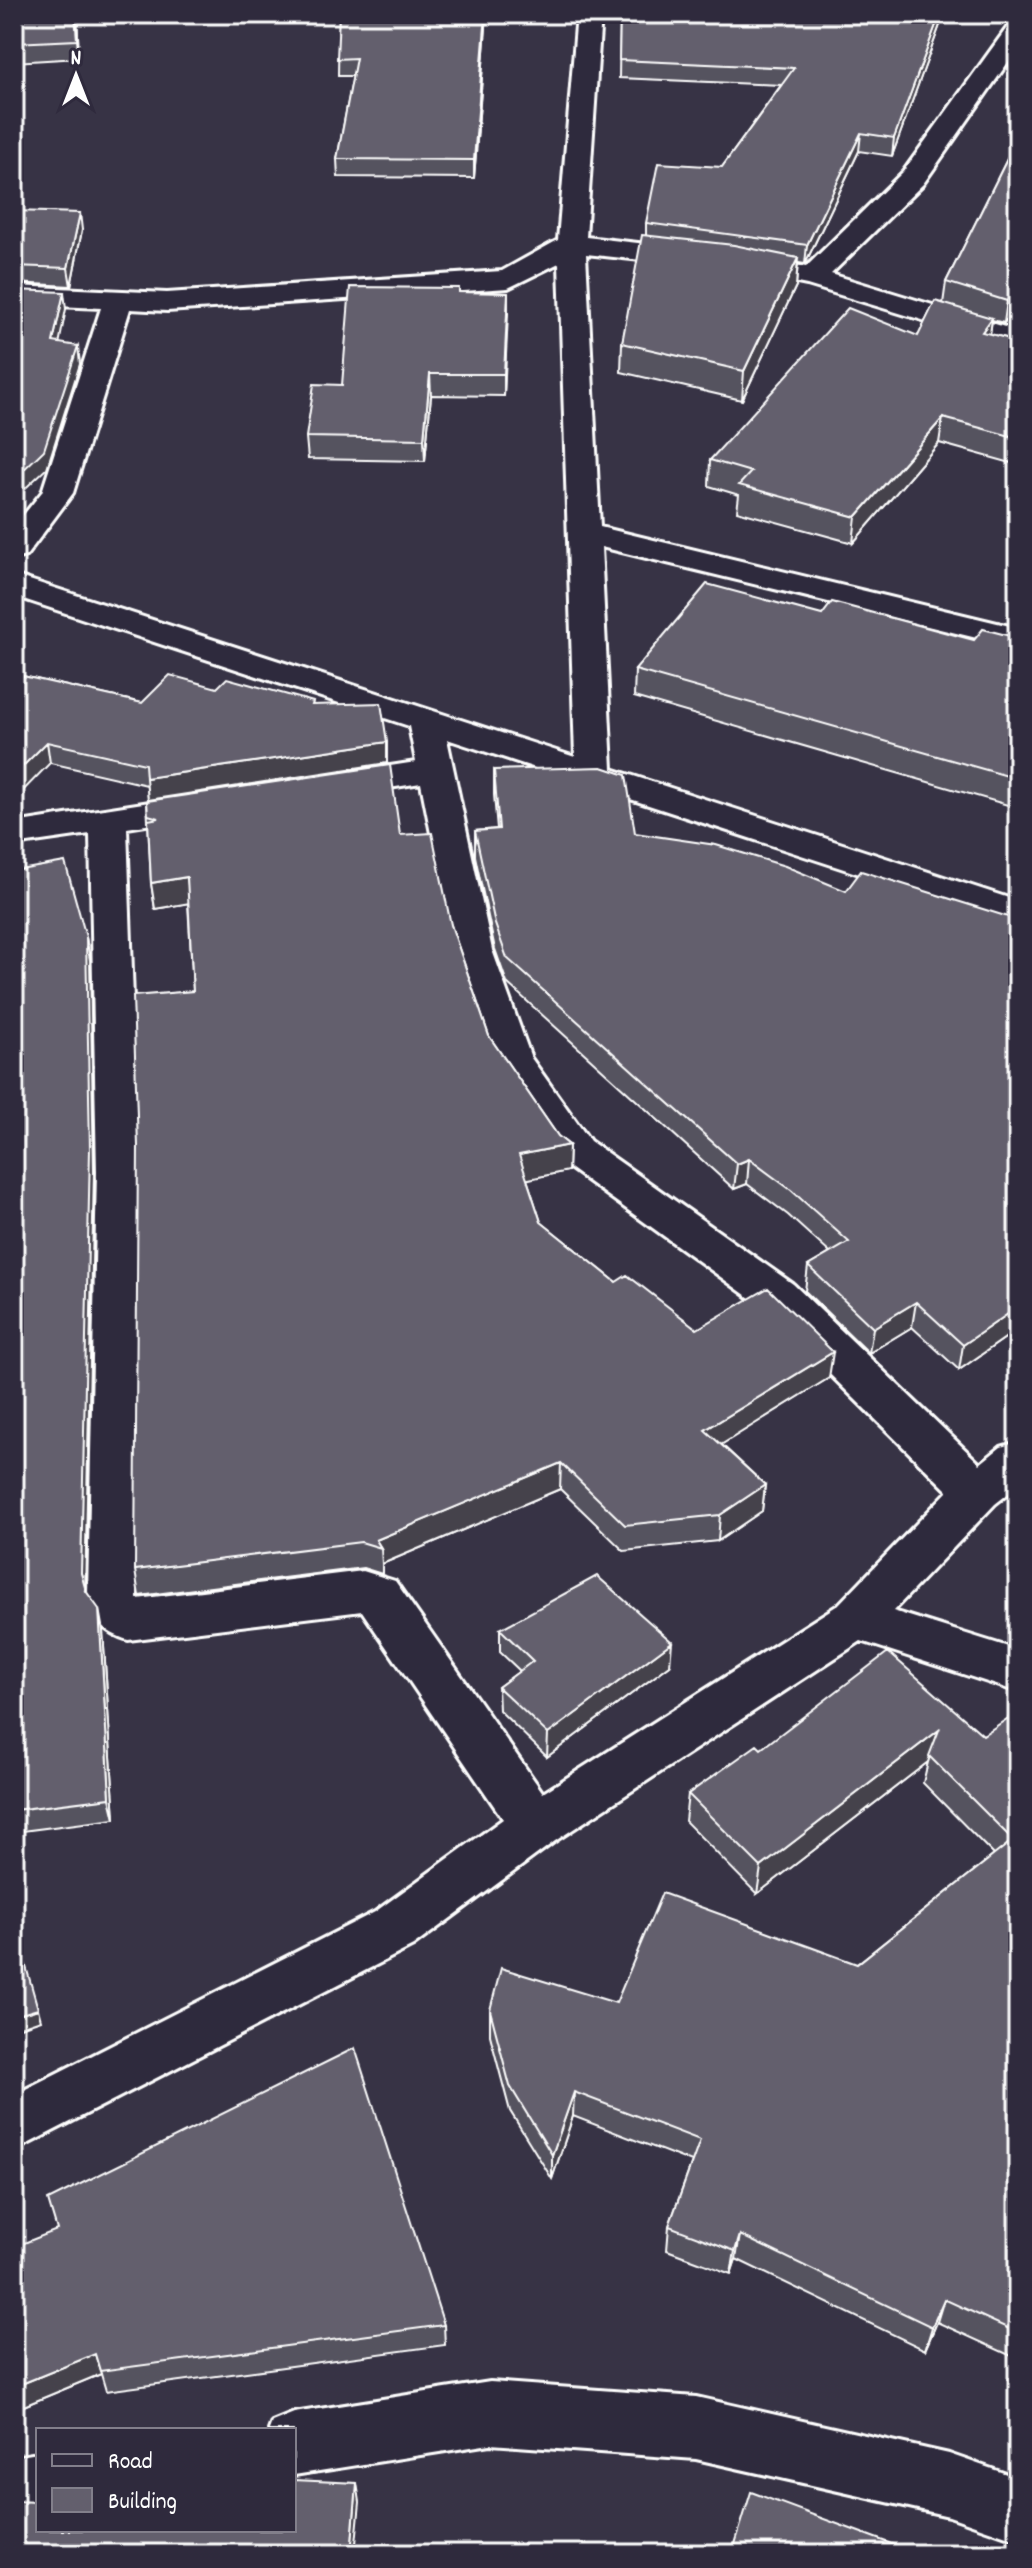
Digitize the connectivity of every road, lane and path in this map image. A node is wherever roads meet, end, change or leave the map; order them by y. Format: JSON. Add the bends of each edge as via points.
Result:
{"nodes":[{"id":1,"x":589,"y":14,"type":"edge"},
{"id":2,"x":1018,"y":30,"type":"edge"},
{"id":3,"x":572,"y":244,"type":"junction"},
{"id":4,"x":812,"y":277,"type":"junction"},
{"id":5,"x":14,"y":295,"type":"edge"},
{"id":6,"x":119,"y":298,"type":"junction"},
{"id":7,"x":1018,"y":340,"type":"edge"},
{"id":8,"x":585,"y":533,"type":"junction"},
{"id":9,"x":14,"y":549,"type":"edge"},
{"id":10,"x":14,"y":585,"type":"edge"},
{"id":11,"x":1018,"y":638,"type":"edge"},
{"id":12,"x":426,"y":721,"type":"junction"},
{"id":13,"x":436,"y":770,"type":"junction"},
{"id":14,"x":594,"y":774,"type":"junction"},
{"id":15,"x":295,"y":791,"type":"edge"},
{"id":16,"x":249,"y":798,"type":"edge"},
{"id":17,"x":108,"y":820,"type":"junction"},
{"id":18,"x":14,"y":834,"type":"edge"},
{"id":19,"x":1018,"y":914,"type":"edge"},
{"id":20,"x":1018,"y":1460,"type":"edge"},
{"id":21,"x":978,"y":1491,"type":"junction"},
{"id":22,"x":855,"y":1619,"type":"junction"},
{"id":23,"x":1018,"y":1671,"type":"edge"},
{"id":24,"x":536,"y":1825,"type":"junction"},
{"id":25,"x":14,"y":2124,"type":"edge"},
{"id":26,"x":296,"y":2444,"type":"edge"},
{"id":27,"x":36,"y":2484,"type":"edge"},
{"id":28,"x":14,"y":2488,"type":"edge"},
{"id":29,"x":1018,"y":2509,"type":"edge"}],
"edges":[{"from":1,"to":3,"type":"street"},
{"from":2,"to":4,"type":"street","via":[[913,178]]},
{"from":3,"to":4,"type":"street","via":[[733,262]]},
{"from":3,"to":6,"type":"street","via":[[508,279],[167,302]]},
{"from":3,"to":8,"type":"street"},
{"from":4,"to":7,"type":"street"},
{"from":5,"to":6,"type":"street"},
{"from":6,"to":9,"type":"street","via":[[57,493]]},
{"from":8,"to":11,"type":"street"},
{"from":8,"to":14,"type":"street"},
{"from":10,"to":12,"type":"street"},
{"from":12,"to":13,"type":"street"},
{"from":12,"to":14,"type":"street"},
{"from":13,"to":15,"type":"street"},
{"from":13,"to":21,"type":"street","via":[[473,950],[512,1061],[575,1151],[777,1295]]},
{"from":14,"to":19,"type":"street"},
{"from":16,"to":17,"type":"street"},
{"from":17,"to":18,"type":"street"},
{"from":17,"to":24,"type":"street","via":[[118,1172],[112,1595],[116,1611],[128,1620],[363,1591],[378,1595]]},
{"from":20,"to":21,"type":"street"},
{"from":21,"to":22,"type":"street"},
{"from":22,"to":23,"type":"street"},
{"from":22,"to":24,"type":"street"},
{"from":24,"to":25,"type":"street","via":[[394,1929]]},
{"from":26,"to":29,"type":"street","via":[[490,2413],[696,2428],[949,2485]]},
{"from":27,"to":28,"type":"street"}]}
